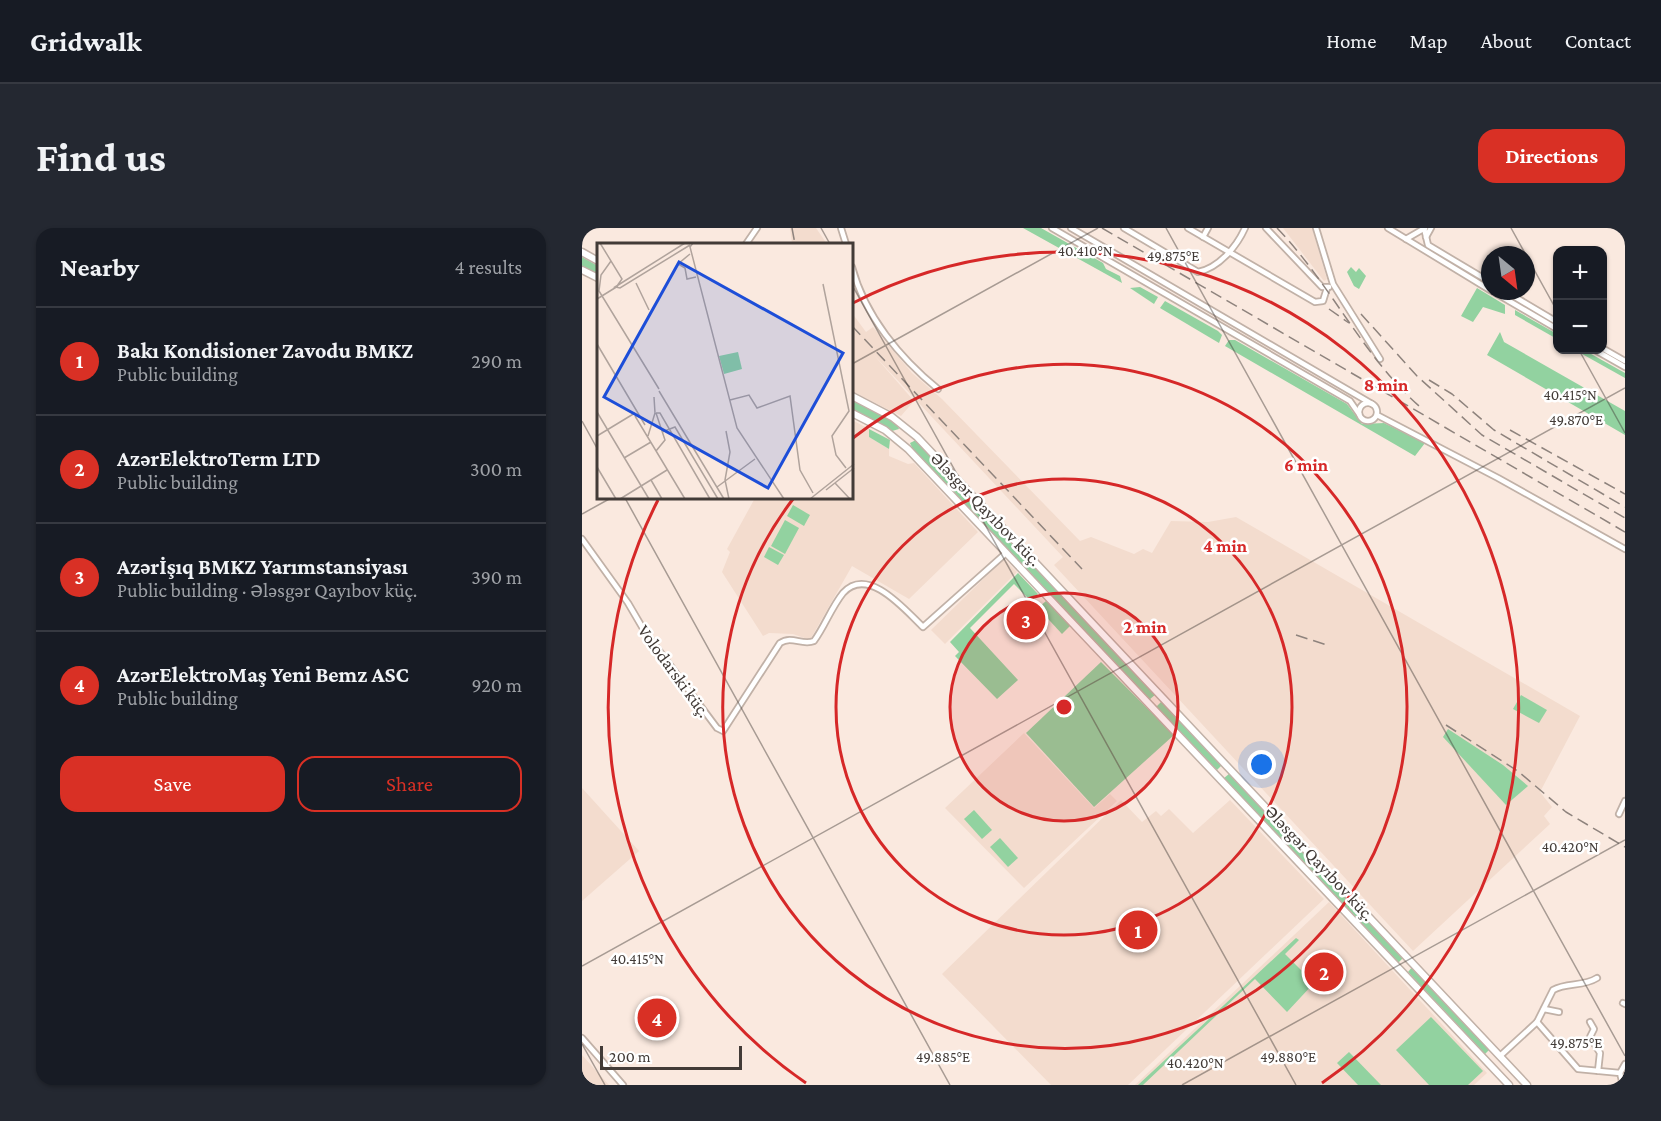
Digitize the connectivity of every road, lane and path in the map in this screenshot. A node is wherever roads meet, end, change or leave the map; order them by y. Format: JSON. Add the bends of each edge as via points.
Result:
{"nodes":[{"id":1,"x":757,"y":228,"type":"edge"},
{"id":2,"x":842,"y":228,"type":"edge"},
{"id":3,"x":1052,"y":228,"type":"edge"},
{"id":4,"x":1071,"y":228,"type":"edge"},
{"id":5,"x":1124,"y":228,"type":"edge"},
{"id":6,"x":1188,"y":228,"type":"edge"},
{"id":7,"x":1208,"y":228,"type":"edge"},
{"id":8,"x":1245,"y":228,"type":"edge"},
{"id":9,"x":1266,"y":228,"type":"edge"},
{"id":10,"x":1316,"y":228,"type":"edge"},
{"id":11,"x":1388,"y":228,"type":"edge"},
{"id":12,"x":1425,"y":228,"type":"edge"},
{"id":13,"x":1431,"y":228,"type":"edge"},
{"id":14,"x":1203,"y":237,"type":"junction"},
{"id":15,"x":1406,"y":239,"type":"junction"},
{"id":16,"x":1425,"y":239,"type":"junction"},
{"id":17,"x":747,"y":243,"type":"edge"},
{"id":18,"x":846,"y":243,"type":"edge"},
{"id":19,"x":582,"y":252,"type":"edge"},
{"id":20,"x":1229,"y":252,"type":"junction"},
{"id":21,"x":597,"y":260,"type":"edge"},
{"id":22,"x":582,"y":270,"type":"edge"},
{"id":23,"x":854,"y":272,"type":"edge"},
{"id":24,"x":1481,"y":277,"type":"edge"},
{"id":25,"x":597,"y":278,"type":"edge"},
{"id":26,"x":1333,"y":284,"type":"junction"},
{"id":27,"x":1481,"y":284,"type":"edge"},
{"id":28,"x":1327,"y":288,"type":"junction"},
{"id":29,"x":1507,"y":300,"type":"edge"},
{"id":30,"x":1514,"y":300,"type":"edge"},
{"id":31,"x":1521,"y":300,"type":"edge"},
{"id":32,"x":1512,"y":303,"type":"junction"},
{"id":33,"x":1553,"y":320,"type":"edge"},
{"id":34,"x":1553,"y":326,"type":"edge"},
{"id":35,"x":1607,"y":352,"type":"edge"},
{"id":36,"x":1605,"y":354,"type":"edge"},
{"id":37,"x":1615,"y":358,"type":"junction"},
{"id":38,"x":1380,"y":359,"type":"dead end"},
{"id":39,"x":1625,"y":361,"type":"edge"},
{"id":40,"x":1625,"y":367,"type":"edge"},
{"id":41,"x":938,"y":389,"type":"dead end"},
{"id":42,"x":854,"y":397,"type":"edge"},
{"id":43,"x":1372,"y":404,"type":"junction"},
{"id":44,"x":854,"y":414,"type":"edge"},
{"id":45,"x":1359,"y":414,"type":"junction"},
{"id":46,"x":1377,"y":415,"type":"junction"},
{"id":47,"x":899,"y":422,"type":"junction"},
{"id":48,"x":892,"y":434,"type":"junction"},
{"id":49,"x":918,"y":437,"type":"junction"},
{"id":50,"x":905,"y":447,"type":"junction"},
{"id":51,"x":582,"y":539,"type":"edge"},
{"id":52,"x":1625,"y":549,"type":"edge"},
{"id":53,"x":1006,"y":553,"type":"junction"},
{"id":54,"x":1162,"y":696,"type":"junction"},
{"id":55,"x":1150,"y":706,"type":"junction"},
{"id":56,"x":1228,"y":766,"type":"junction"},
{"id":57,"x":1216,"y":777,"type":"junction"},
{"id":58,"x":1625,"y":801,"type":"edge"},
{"id":59,"x":1618,"y":814,"type":"dead end"},
{"id":60,"x":1411,"y":960,"type":"junction"},
{"id":61,"x":1400,"y":970,"type":"junction"},
{"id":62,"x":1597,"y":978,"type":"dead end"},
{"id":63,"x":1544,"y":1009,"type":"junction"},
{"id":64,"x":1559,"y":1012,"type":"dead end"},
{"id":65,"x":1537,"y":1022,"type":"junction"},
{"id":66,"x":1590,"y":1022,"type":"dead end"},
{"id":67,"x":582,"y":1038,"type":"edge"},
{"id":68,"x":1500,"y":1056,"type":"junction"},
{"id":69,"x":1625,"y":1064,"type":"edge"},
{"id":70,"x":1496,"y":1071,"type":"junction"},
{"id":71,"x":1598,"y":1071,"type":"junction"},
{"id":72,"x":1620,"y":1073,"type":"junction"},
{"id":73,"x":623,"y":1085,"type":"edge"},
{"id":74,"x":1509,"y":1085,"type":"edge"},
{"id":75,"x":1527,"y":1085,"type":"edge"},
{"id":76,"x":1623,"y":1085,"type":"edge"}],
"edges":[{"from":1,"to":17,"type":"street"},
{"from":2,"to":18,"type":"street"},
{"from":3,"to":45,"type":"street","via":[[1350,401]]},
{"from":4,"to":43,"type":"street"},
{"from":5,"to":20,"type":"street","via":[[1198,272]]},
{"from":6,"to":14,"type":"street"},
{"from":7,"to":14,"type":"street"},
{"from":8,"to":20,"type":"street"},
{"from":9,"to":28,"type":"street"},
{"from":10,"to":26,"type":"street"},
{"from":11,"to":15,"type":"street"},
{"from":12,"to":15,"type":"street"},
{"from":12,"to":16,"type":"street"},
{"from":13,"to":16,"type":"street"},
{"from":14,"to":20,"type":"street"},
{"from":15,"to":27,"type":"street"},
{"from":16,"to":24,"type":"street","via":[[1428,245]]},
{"from":19,"to":21,"type":"main road"},
{"from":20,"to":28,"type":"street","via":[[1316,302],[1323,301]]},
{"from":22,"to":25,"type":"main road"},
{"from":23,"to":41,"type":"street","via":[[870,312],[919,374]]},
{"from":26,"to":28,"type":"street"},
{"from":26,"to":38,"type":"street"},
{"from":29,"to":32,"type":"street"},
{"from":30,"to":32,"type":"street"},
{"from":31,"to":33,"type":"street"},
{"from":32,"to":34,"type":"street"},
{"from":35,"to":37,"type":"street"},
{"from":36,"to":37,"type":"street"},
{"from":37,"to":39,"type":"street"},
{"from":37,"to":40,"type":"street"},
{"from":42,"to":47,"type":"main road","name":"Ələsgər Qayıbov küç."},
{"from":43,"to":45,"type":"street","via":[[1362,406]]},
{"from":43,"to":46,"type":"street"},
{"from":44,"to":48,"type":"main road","name":"Ələsgər Qayıbov küç."},
{"from":45,"to":46,"type":"street","via":[[1367,422]]},
{"from":46,"to":52,"type":"street"},
{"from":47,"to":48,"type":"main road","via":[[901,431]]},
{"from":47,"to":49,"type":"main road","name":"Ələsgər Qayıbov küç."},
{"from":48,"to":50,"type":"main road","name":"Ələsgər Qayıbov küç."},
{"from":49,"to":50,"type":"main road","via":[[908,439]]},
{"from":49,"to":54,"type":"main road","name":"Ələsgər Qayıbov küç."},
{"from":50,"to":53,"type":"main road","name":"Ələsgər Qayıbov küç."},
{"from":51,"to":53,"type":"street","name":"Volodarski küç.","via":[[677,676],[723,731],[780,643],[792,639],[814,641],[852,586],[870,584],[893,598],[923,627]]},
{"from":53,"to":55,"type":"main road","name":"Ələsgər Qayıbov küç."},
{"from":54,"to":55,"type":"main road"},
{"from":54,"to":56,"type":"main road","name":"Ələsgər Qayıbov küç."},
{"from":55,"to":57,"type":"main road","name":"Ələsgər Qayıbov küç."},
{"from":56,"to":57,"type":"main road"},
{"from":56,"to":60,"type":"main road","name":"Ələsgər Qayıbov küç."},
{"from":57,"to":61,"type":"main road","name":"Ələsgər Qayıbov küç."},
{"from":58,"to":59,"type":"street"},
{"from":60,"to":61,"type":"main road"},
{"from":60,"to":68,"type":"main road","name":"Ələsgər Qayıbov küç."},
{"from":61,"to":70,"type":"main road","name":"Ələsgər Qayıbov küç."},
{"from":62,"to":63,"type":"street","via":[[1553,990]]},
{"from":63,"to":64,"type":"street"},
{"from":63,"to":65,"type":"street"},
{"from":65,"to":68,"type":"street"},
{"from":65,"to":71,"type":"street","via":[[1578,1070]]},
{"from":66,"to":71,"type":"street","via":[[1594,1029],[1590,1037],[1600,1053]]},
{"from":67,"to":73,"type":"street"},
{"from":68,"to":70,"type":"main road"},
{"from":68,"to":75,"type":"main road","name":"Ələsgər Qayıbov küç."},
{"from":69,"to":72,"type":"street"},
{"from":70,"to":74,"type":"main road","name":"Ələsgər Qayıbov küç."},
{"from":71,"to":72,"type":"street"},
{"from":72,"to":76,"type":"street"}]}
